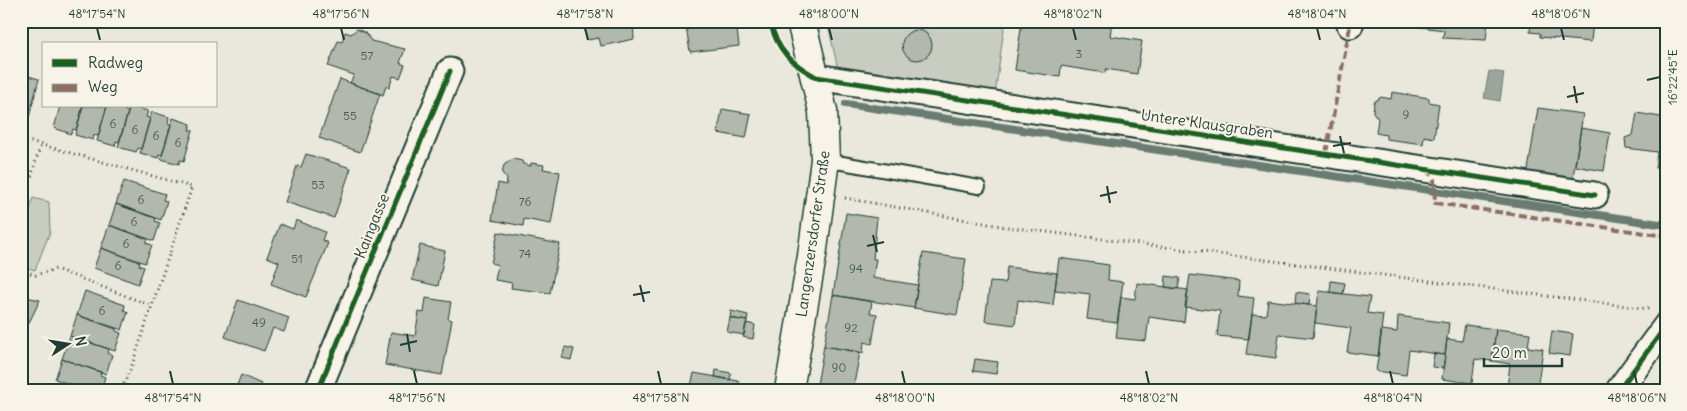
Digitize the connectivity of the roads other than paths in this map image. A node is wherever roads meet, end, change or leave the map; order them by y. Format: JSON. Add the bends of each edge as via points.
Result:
{"nodes":[{"id":1,"x":801,"y":21,"type":"edge"},
{"id":2,"x":450,"y":71,"type":"dead end"},
{"id":3,"x":816,"y":77,"type":"junction"},
{"id":4,"x":825,"y":160,"type":"junction"},
{"id":5,"x":979,"y":187,"type":"dead end"},
{"id":6,"x":1595,"y":195,"type":"dead end"},
{"id":7,"x":1666,"y":326,"type":"edge"},
{"id":8,"x":318,"y":390,"type":"edge"},
{"id":9,"x":789,"y":390,"type":"edge"},
{"id":10,"x":1619,"y":390,"type":"edge"}],
"edges":[{"from":1,"to":3,"type":"main road","name":"Langenzersdorfer Straße"},
{"from":2,"to":8,"type":"street","name":"Kaingasse"},
{"from":3,"to":4,"type":"main road","name":"Langenzersdorfer Straße","via":[[823,111]]},
{"from":3,"to":6,"type":"street","name":"Untere Klausgraben"},
{"from":4,"to":5,"type":"lane"},
{"from":4,"to":9,"type":"main road","name":"Langenzersdorfer Straße"},
{"from":7,"to":10,"type":"street"}]}
